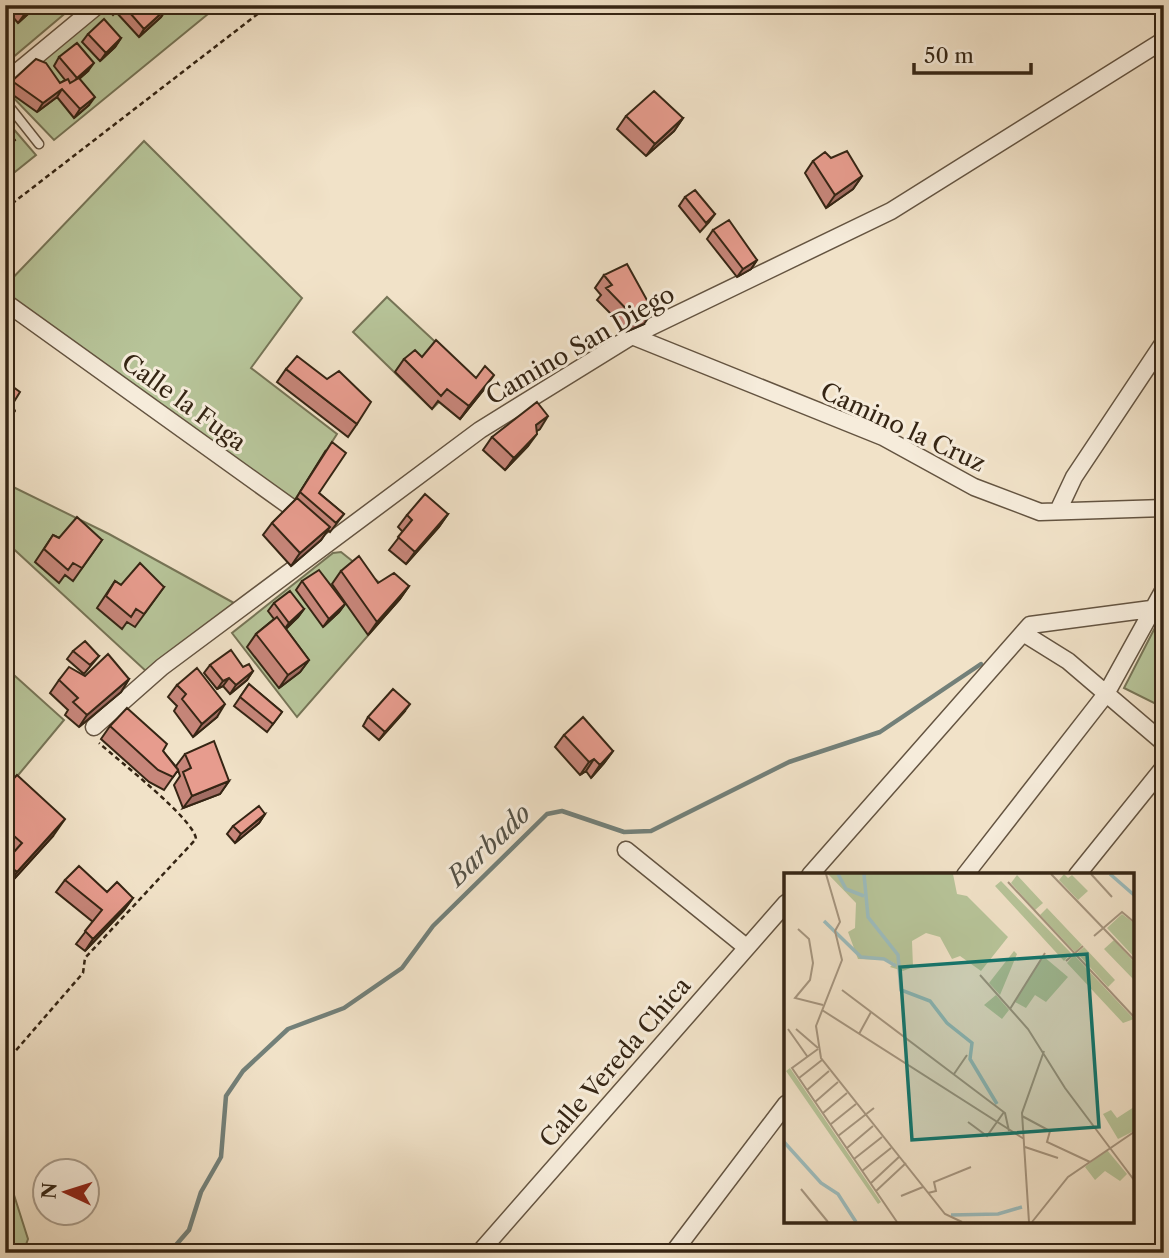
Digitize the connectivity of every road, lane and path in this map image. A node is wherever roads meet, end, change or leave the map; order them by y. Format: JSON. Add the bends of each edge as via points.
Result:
{"nodes":[{"id":1,"x":98,"y":5,"type":"edge"},
{"id":2,"x":262,"y":5,"type":"edge"},
{"id":3,"x":1164,"y":40,"type":"edge"},
{"id":4,"x":5,"y":82,"type":"edge"},
{"id":5,"x":5,"y":100,"type":"edge"},
{"id":6,"x":39,"y":144,"type":"dead end"},
{"id":7,"x":5,"y":209,"type":"edge"},
{"id":8,"x":5,"y":302,"type":"edge"},
{"id":9,"x":632,"y":336,"type":"junction"},
{"id":10,"x":1164,"y":342,"type":"edge"},
{"id":11,"x":1164,"y":508,"type":"edge"},
{"id":12,"x":1058,"y":512,"type":"junction"},
{"id":13,"x":335,"y":541,"type":"junction"},
{"id":14,"x":1164,"y":589,"type":"edge"},
{"id":15,"x":1151,"y":609,"type":"junction"},
{"id":16,"x":1023,"y":633,"type":"junction"},
{"id":17,"x":1106,"y":694,"type":"junction"},
{"id":18,"x":94,"y":727,"type":"joint"},
{"id":19,"x":1164,"y":743,"type":"edge"},
{"id":20,"x":1164,"y":767,"type":"edge"},
{"id":21,"x":626,"y":850,"type":"dead end"},
{"id":22,"x":812,"y":873,"type":"edge"},
{"id":23,"x":967,"y":873,"type":"edge"},
{"id":24,"x":1079,"y":873,"type":"edge"},
{"id":25,"x":784,"y":905,"type":"edge"},
{"id":26,"x":747,"y":947,"type":"junction"},
{"id":27,"x":5,"y":1063,"type":"edge"},
{"id":28,"x":784,"y":1107,"type":"edge"},
{"id":29,"x":479,"y":1253,"type":"edge"},
{"id":30,"x":673,"y":1253,"type":"edge"}],
"edges":[{"from":1,"to":4,"type":"street"},
{"from":2,"to":7,"type":"path","via":[[259,13]]},
{"from":3,"to":9,"type":"street","name":"Camino San Diego","via":[[891,211]]},
{"from":5,"to":6,"type":"lane"},
{"from":8,"to":13,"type":"street","name":"Calle la Fuga"},
{"from":9,"to":12,"type":"street","name":"Camino la Cruz","via":[[883,437],[974,487],[1040,512]]},
{"from":9,"to":13,"type":"street","name":"Camino San Diego","via":[[480,430]]},
{"from":10,"to":12,"type":"street","via":[[1074,477]]},
{"from":11,"to":12,"type":"street","name":"Camino la Cruz"},
{"from":13,"to":18,"type":"street","name":"Camino San Diego","via":[[162,667]]},
{"from":14,"to":15,"type":"street"},
{"from":15,"to":16,"type":"street","via":[[1030,625]]},
{"from":15,"to":17,"type":"street"},
{"from":16,"to":17,"type":"street"},
{"from":16,"to":22,"type":"street"},
{"from":17,"to":19,"type":"street"},
{"from":17,"to":23,"type":"street"},
{"from":18,"to":27,"type":"path","via":[[95,739],[176,809],[196,831],[196,839],[85,958],[83,973]]},
{"from":20,"to":24,"type":"street"},
{"from":21,"to":26,"type":"street"},
{"from":25,"to":26,"type":"street","name":"Calle Vereda Chica"},
{"from":26,"to":29,"type":"street","name":"Calle Vereda Chica"},
{"from":28,"to":30,"type":"street"}]}
